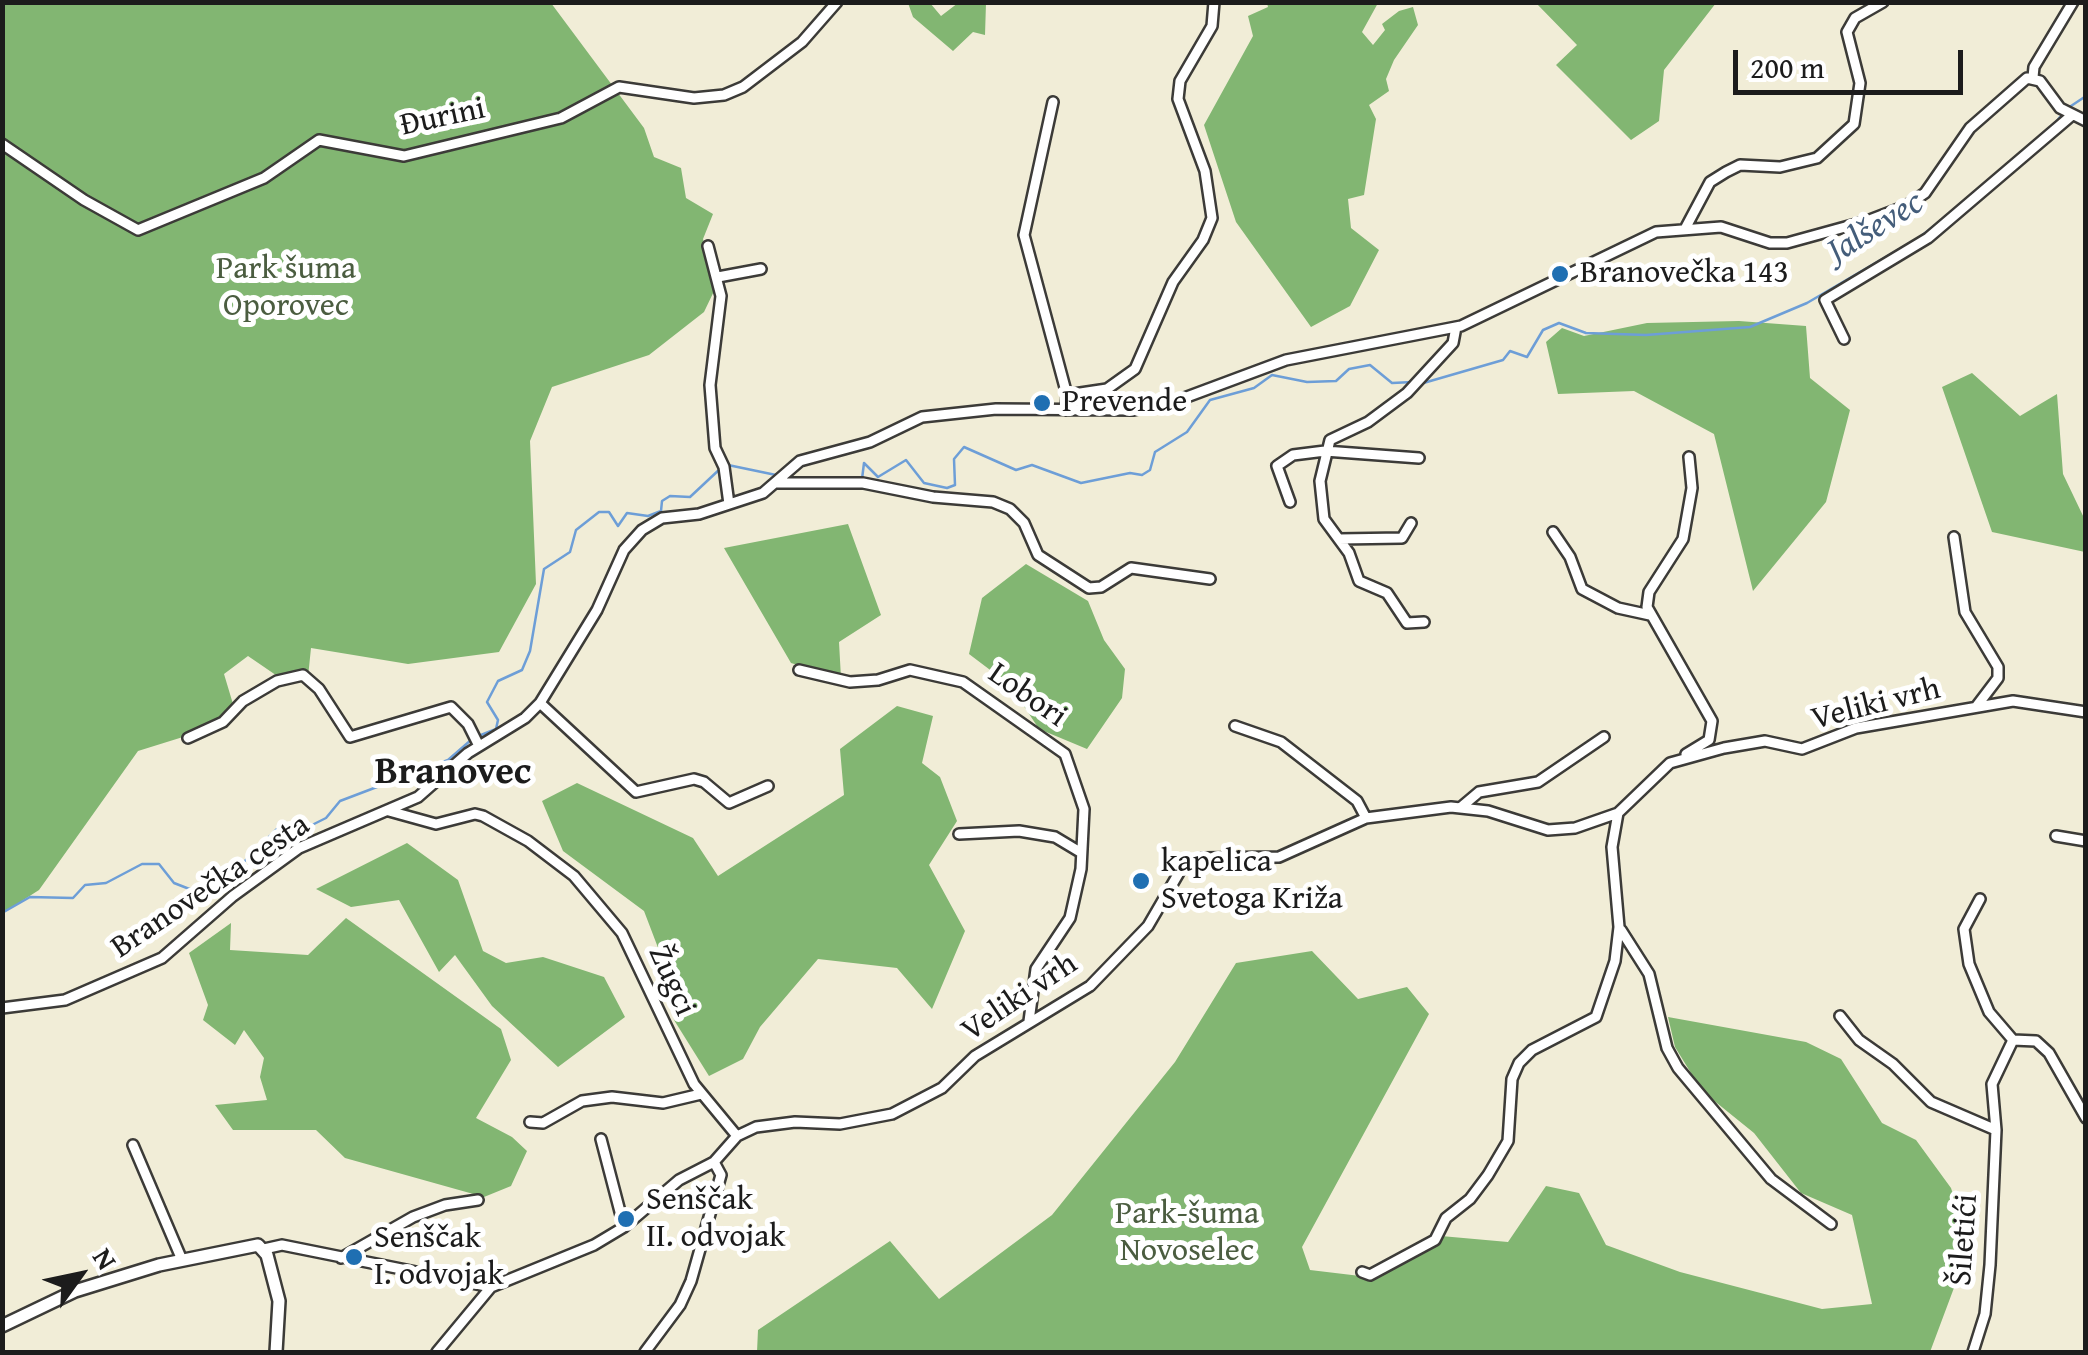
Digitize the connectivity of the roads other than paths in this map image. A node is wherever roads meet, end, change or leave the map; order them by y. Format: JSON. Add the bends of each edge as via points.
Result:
{"nodes":[{"id":1,"x":837,"y":2,"type":"edge"},
{"id":2,"x":1214,"y":2,"type":"edge"},
{"id":3,"x":1883,"y":2,"type":"edge"},
{"id":4,"x":2073,"y":2,"type":"edge"},
{"id":5,"x":2033,"y":78,"type":"junction"},
{"id":6,"x":1053,"y":102,"type":"dead end"},
{"id":7,"x":2066,"y":113,"type":"junction"},
{"id":8,"x":2086,"y":121,"type":"edge"},
{"id":9,"x":2,"y":144,"type":"edge"},
{"id":10,"x":1686,"y":228,"type":"junction"},
{"id":11,"x":708,"y":246,"type":"dead end"},
{"id":12,"x":762,"y":268,"type":"dead end"},
{"id":13,"x":718,"y":277,"type":"junction"},
{"id":14,"x":1456,"y":327,"type":"junction"},
{"id":15,"x":1844,"y":339,"type":"dead end"},
{"id":16,"x":1067,"y":395,"type":"junction"},
{"id":17,"x":1066,"y":410,"type":"junction"},
{"id":18,"x":1326,"y":451,"type":"junction"},
{"id":19,"x":1419,"y":458,"type":"dead end"},
{"id":20,"x":1689,"y":458,"type":"dead end"},
{"id":21,"x":780,"y":479,"type":"junction"},
{"id":22,"x":1290,"y":502,"type":"dead end"},
{"id":23,"x":729,"y":504,"type":"junction"},
{"id":24,"x":1411,"y":522,"type":"dead end"},
{"id":25,"x":1553,"y":532,"type":"dead end"},
{"id":26,"x":1954,"y":537,"type":"dead end"},
{"id":27,"x":1339,"y":540,"type":"junction"},
{"id":28,"x":1210,"y":579,"type":"dead end"},
{"id":29,"x":1650,"y":615,"type":"junction"},
{"id":30,"x":1424,"y":622,"type":"dead end"},
{"id":31,"x":799,"y":670,"type":"dead end"},
{"id":32,"x":540,"y":703,"type":"junction"},
{"id":33,"x":1976,"y":707,"type":"junction"},
{"id":34,"x":2086,"y":712,"type":"edge"},
{"id":35,"x":1235,"y":726,"type":"dead end"},
{"id":36,"x":1604,"y":737,"type":"dead end"},
{"id":37,"x":188,"y":738,"type":"dead end"},
{"id":38,"x":479,"y":746,"type":"junction"},
{"id":39,"x":1670,"y":763,"type":"junction"},
{"id":40,"x":768,"y":786,"type":"dead end"},
{"id":41,"x":1460,"y":808,"type":"junction"},
{"id":42,"x":386,"y":811,"type":"junction"},
{"id":43,"x":1618,"y":814,"type":"junction"},
{"id":44,"x":1366,"y":818,"type":"junction"},
{"id":45,"x":959,"y":834,"type":"dead end"},
{"id":46,"x":2056,"y":836,"type":"dead end"},
{"id":47,"x":2086,"y":840,"type":"edge"},
{"id":48,"x":1080,"y":852,"type":"junction"},
{"id":49,"x":1980,"y":899,"type":"dead end"},
{"id":50,"x":1620,"y":927,"type":"junction"},
{"id":51,"x":2,"y":1008,"type":"edge"},
{"id":52,"x":1840,"y":1016,"type":"dead end"},
{"id":53,"x":1028,"y":1021,"type":"junction"},
{"id":54,"x":2013,"y":1040,"type":"junction"},
{"id":55,"x":701,"y":1094,"type":"junction"},
{"id":56,"x":2086,"y":1118,"type":"edge"},
{"id":57,"x":530,"y":1122,"type":"dead end"},
{"id":58,"x":1996,"y":1130,"type":"junction"},
{"id":59,"x":737,"y":1136,"type":"junction"},
{"id":60,"x":601,"y":1139,"type":"dead end"},
{"id":61,"x":133,"y":1145,"type":"dead end"},
{"id":62,"x":714,"y":1162,"type":"junction"},
{"id":63,"x":478,"y":1200,"type":"dead end"},
{"id":64,"x":1831,"y":1224,"type":"dead end"},
{"id":65,"x":624,"y":1226,"type":"junction"},
{"id":66,"x":264,"y":1248,"type":"junction"},
{"id":67,"x":340,"y":1258,"type":"junction"},
{"id":68,"x":182,"y":1260,"type":"junction"},
{"id":69,"x":1362,"y":1272,"type":"dead end"},
{"id":70,"x":491,"y":1287,"type":"junction"},
{"id":71,"x":2,"y":1326,"type":"edge"},
{"id":72,"x":276,"y":1352,"type":"edge"},
{"id":73,"x":437,"y":1352,"type":"edge"},
{"id":74,"x":645,"y":1352,"type":"edge"},
{"id":75,"x":1973,"y":1352,"type":"edge"}],
"edges":[{"from":1,"to":9,"type":"street","name":"Đurini","via":[[802,42],[724,95],[694,98],[619,87],[561,118],[404,156],[319,140],[264,178],[138,230]]},
{"from":2,"to":16,"type":"street","via":[[1212,26],[1180,82],[1178,99],[1205,171],[1212,218],[1135,369],[1107,389]]},
{"from":3,"to":10,"type":"street","via":[[1855,18],[1846,32],[1860,84],[1854,124],[1817,158],[1780,167],[1740,165],[1710,182]]},
{"from":4,"to":5,"type":"street"},
{"from":5,"to":7,"type":"street"},
{"from":5,"to":10,"type":"street","name":"Branovečka cesta","via":[[1988,108],[1925,193],[1906,206],[1787,243],[1720,227]]},
{"from":6,"to":16,"type":"street","via":[[1024,235]]},
{"from":7,"to":8,"type":"street"},
{"from":7,"to":15,"type":"street","via":[[1928,238],[1825,300]]},
{"from":10,"to":14,"type":"street","name":"Branovečka cesta","via":[[1640,236]]},
{"from":11,"to":13,"type":"street"},
{"from":12,"to":13,"type":"street"},
{"from":13,"to":23,"type":"street","via":[[722,315],[710,385]]},
{"from":14,"to":17,"type":"street","name":"Branovečka cesta","via":[[1286,360],[1176,401],[1116,412]]},
{"from":14,"to":18,"type":"street","via":[[1453,343],[1407,393],[1330,440]]},
{"from":16,"to":17,"type":"street"},
{"from":17,"to":21,"type":"street","name":"Branovečka cesta","via":[[922,417],[870,442],[800,461]]},
{"from":18,"to":19,"type":"street"},
{"from":18,"to":22,"type":"street","via":[[1293,455],[1276,466]]},
{"from":18,"to":27,"type":"street","via":[[1321,503]]},
{"from":20,"to":29,"type":"street","via":[[1692,488],[1682,538],[1649,592]]},
{"from":21,"to":23,"type":"street","name":"Branovečka cesta"},
{"from":21,"to":28,"type":"street","via":[[993,502],[1024,524],[1038,555],[1090,588],[1130,568]]},
{"from":23,"to":32,"type":"street","name":"Branovečka cesta","via":[[662,518],[642,530],[624,550],[597,610]]},
{"from":24,"to":27,"type":"street","via":[[1402,538]]},
{"from":25,"to":29,"type":"street","via":[[1582,589]]},
{"from":26,"to":33,"type":"street","name":"Veliki vrh","via":[[1965,612],[1998,667],[1998,678]]},
{"from":27,"to":30,"type":"street","via":[[1359,582],[1387,592],[1407,623]]},
{"from":29,"to":39,"type":"street","via":[[1712,722],[1709,740]]},
{"from":31,"to":48,"type":"street","name":"Lobori","via":[[850,682],[910,670],[982,692],[1065,754],[1084,809]]},
{"from":32,"to":38,"type":"street","name":"Branovečka cesta"},
{"from":32,"to":40,"type":"street","via":[[636,792],[694,779],[729,803]]},
{"from":33,"to":34,"type":"street","name":"Veliki vrh","via":[[2023,700]]},
{"from":33,"to":39,"type":"street","name":"Veliki vrh","via":[[1856,728],[1802,749],[1765,741]]},
{"from":35,"to":44,"type":"street","via":[[1282,742],[1356,801]]},
{"from":36,"to":41,"type":"street","via":[[1538,782],[1479,792]]},
{"from":37,"to":38,"type":"street","via":[[223,722],[277,682],[303,676],[350,737],[451,707]]},
{"from":38,"to":42,"type":"street","name":"Branovečka cesta","via":[[418,797]]},
{"from":39,"to":43,"type":"street","name":"Veliki vrh"},
{"from":41,"to":43,"type":"street","name":"Veliki vrh","via":[[1548,830]]},
{"from":41,"to":44,"type":"street","name":"Veliki vrh"},
{"from":42,"to":51,"type":"street","name":"Branovečka cesta","via":[[299,848],[162,958],[64,1000]]},
{"from":42,"to":55,"type":"street","name":"Žugci","via":[[436,824],[483,816],[550,856],[590,891],[622,933]]},
{"from":43,"to":50,"type":"street","via":[[1612,848]]},
{"from":44,"to":53,"type":"street","name":"Veliki vrh","via":[[1279,858],[1194,861],[1167,888],[1148,926],[1090,986]]},
{"from":45,"to":48,"type":"street","via":[[1001,829],[1043,835]]},
{"from":46,"to":47,"type":"street"},
{"from":48,"to":53,"type":"street","name":"Lobori","via":[[1070,918],[1036,969]]},
{"from":49,"to":54,"type":"street","via":[[1964,930],[1969,964],[1989,1012]]},
{"from":50,"to":64,"type":"street","via":[[1649,974],[1678,1068],[1771,1179]]},
{"from":50,"to":69,"type":"street","via":[[1596,1017],[1519,1062],[1508,1140],[1488,1175],[1434,1240],[1370,1275]]},
{"from":52,"to":58,"type":"street","via":[[1931,1102]]},
{"from":53,"to":59,"type":"street","name":"Veliki vrh","via":[[942,1088],[892,1114],[840,1124],[775,1124]]},
{"from":54,"to":56,"type":"street","via":[[2036,1041],[2049,1053]]},
{"from":54,"to":58,"type":"street","name":"Šiletići","via":[[1992,1084]]},
{"from":55,"to":57,"type":"street","via":[[663,1103],[602,1098],[543,1123]]},
{"from":55,"to":59,"type":"street","name":"Žugci"},
{"from":58,"to":75,"type":"street","name":"Šiletići","via":[[1990,1265]]},
{"from":59,"to":62,"type":"street"},
{"from":60,"to":65,"type":"street"},
{"from":61,"to":68,"type":"street"},
{"from":62,"to":65,"type":"street","via":[[679,1180]]},
{"from":62,"to":74,"type":"street","via":[[721,1174],[690,1282]]},
{"from":63,"to":67,"type":"street","via":[[413,1217]]},
{"from":65,"to":70,"type":"street","via":[[594,1246]]},
{"from":66,"to":67,"type":"street","via":[[282,1245]]},
{"from":66,"to":68,"type":"street"},
{"from":66,"to":72,"type":"street","via":[[279,1300]]},
{"from":67,"to":70,"type":"street"},
{"from":68,"to":71,"type":"street","via":[[75,1291]]},
{"from":70,"to":73,"type":"street"}]}
